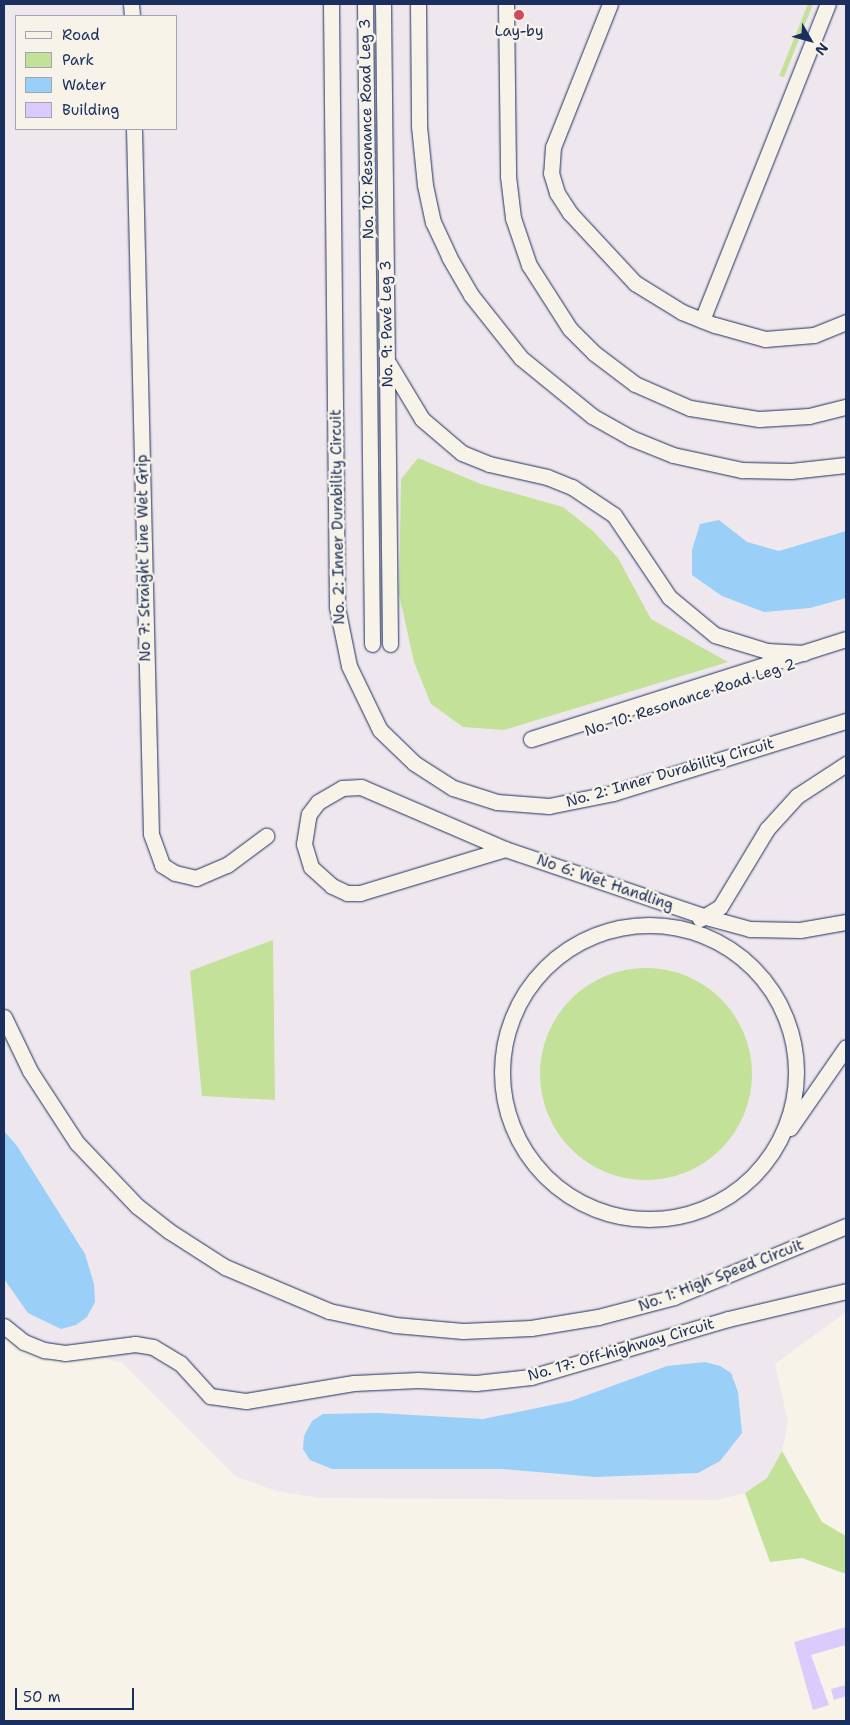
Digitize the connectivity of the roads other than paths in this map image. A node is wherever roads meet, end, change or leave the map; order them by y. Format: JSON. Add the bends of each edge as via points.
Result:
{"nodes":[{"id":1,"x":331,"y":4,"type":"edge"},
{"id":2,"x":365,"y":4,"type":"edge"},
{"id":3,"x":384,"y":4,"type":"edge"},
{"id":4,"x":418,"y":4,"type":"edge"},
{"id":5,"x":506,"y":4,"type":"edge"},
{"id":6,"x":610,"y":4,"type":"edge"},
{"id":7,"x":828,"y":4,"type":"edge"},
{"id":8,"x":134,"y":130,"type":"edge"},
{"id":9,"x":702,"y":320,"type":"junction"},
{"id":10,"x":846,"y":322,"type":"edge"},
{"id":11,"x":387,"y":361,"type":"junction"},
{"id":12,"x":846,"y":407,"type":"edge"},
{"id":13,"x":846,"y":465,"type":"edge"},
{"id":14,"x":846,"y":639,"type":"edge"},
{"id":15,"x":372,"y":644,"type":"dead end"},
{"id":16,"x":390,"y":644,"type":"dead end"},
{"id":17,"x":846,"y":649,"type":"edge"},
{"id":18,"x":804,"y":652,"type":"junction"},
{"id":19,"x":846,"y":721,"type":"edge"},
{"id":20,"x":846,"y":764,"type":"edge"},
{"id":21,"x":266,"y":836,"type":"dead end"},
{"id":22,"x":505,"y":849,"type":"junction"},
{"id":23,"x":706,"y":917,"type":"junction"},
{"id":24,"x":846,"y":922,"type":"edge"},
{"id":25,"x":664,"y":925,"type":"junction"},
{"id":26,"x":4,"y":1017,"type":"edge"},
{"id":27,"x":846,"y":1047,"type":"edge"},
{"id":28,"x":776,"y":1148,"type":"junction"},
{"id":29,"x":846,"y":1226,"type":"edge"},
{"id":30,"x":846,"y":1291,"type":"edge"},
{"id":31,"x":4,"y":1326,"type":"edge"}],
"edges":[{"from":1,"to":19,"type":"street","name":"No. 2: Inner Durability Circuit","via":[[337,607],[349,666],[380,730],[414,763],[454,788],[497,802],[549,806],[605,796]]},
{"from":2,"to":15,"type":"street","name":"No. 10: Resonance Road Leg 3"},
{"from":3,"to":11,"type":"street","name":"No. 9: Pavé Leg 3"},
{"from":4,"to":13,"type":"street","via":[[419,126],[428,203],[459,276],[521,358],[592,416],[631,438],[673,455],[742,470],[791,471]]},
{"from":5,"to":12,"type":"street","via":[[508,176],[513,218],[529,264],[570,329],[594,353],[635,384],[697,409],[740,417],[787,419]]},
{"from":6,"to":9,"type":"street","via":[[553,147],[551,174],[570,213],[618,267],[659,299]]},
{"from":7,"to":9,"type":"street"},
{"from":8,"to":21,"type":"street","name":"No 7: Straight Line Wet Grip","via":[[151,834],[162,865],[175,873],[196,878],[227,865]]},
{"from":9,"to":10,"type":"street","via":[[737,334],[765,339],[814,335]]},
{"from":11,"to":16,"type":"street","name":"No. 9: Pavé Leg 3"},
{"from":11,"to":18,"type":"street","via":[[422,419],[462,453],[488,464],[547,477],[572,487],[614,516],[668,597],[715,635],[768,651]]},
{"from":14,"to":18,"type":"street"},
{"from":17,"to":18,"type":"street","name":"No. 10: Resonance Road Leg 2","via":[[532,743]]},
{"from":20,"to":23,"type":"street","via":[[797,796],[766,829],[720,907]]},
{"from":22,"to":22,"type":"street","name":"No 6: Wet Handling","via":[[361,787],[342,788],[318,802],[309,814],[304,844],[311,867],[322,878],[332,886],[354,893]]},
{"from":22,"to":23,"type":"street","name":"No 6: Wet Handling"},
{"from":23,"to":24,"type":"street","name":"No 6: Wet Handling","via":[[750,929],[800,930]]},
{"from":23,"to":25,"type":"street"},
{"from":25,"to":28,"type":"street","name":"No 6: Wet Handling","via":[[708,936],[747,961],[779,1001],[796,1049],[794,1101]]},
{"from":25,"to":28,"type":"street","name":"No 6: Wet Handling","via":[[618,928],[576,944],[540,973],[515,1011],[502,1055],[504,1101],[520,1144],[552,1184],[596,1210],[646,1220],[697,1212],[720,1200],[742,1187]]},
{"from":26,"to":29,"type":"street","name":"No. 1: High Speed Circuit","via":[[30,1071],[77,1143],[137,1206],[169,1232],[225,1267],[329,1312],[394,1325],[463,1331],[531,1328],[590,1319],[674,1296]]},
{"from":27,"to":28,"type":"street"},
{"from":30,"to":31,"type":"street","name":"No. 17: Off-highway Circuit","via":[[728,1319],[531,1377],[476,1383],[418,1380],[354,1384],[246,1401],[210,1396],[180,1363],[153,1346],[135,1344],[65,1353],[44,1350],[24,1342]]}]}
